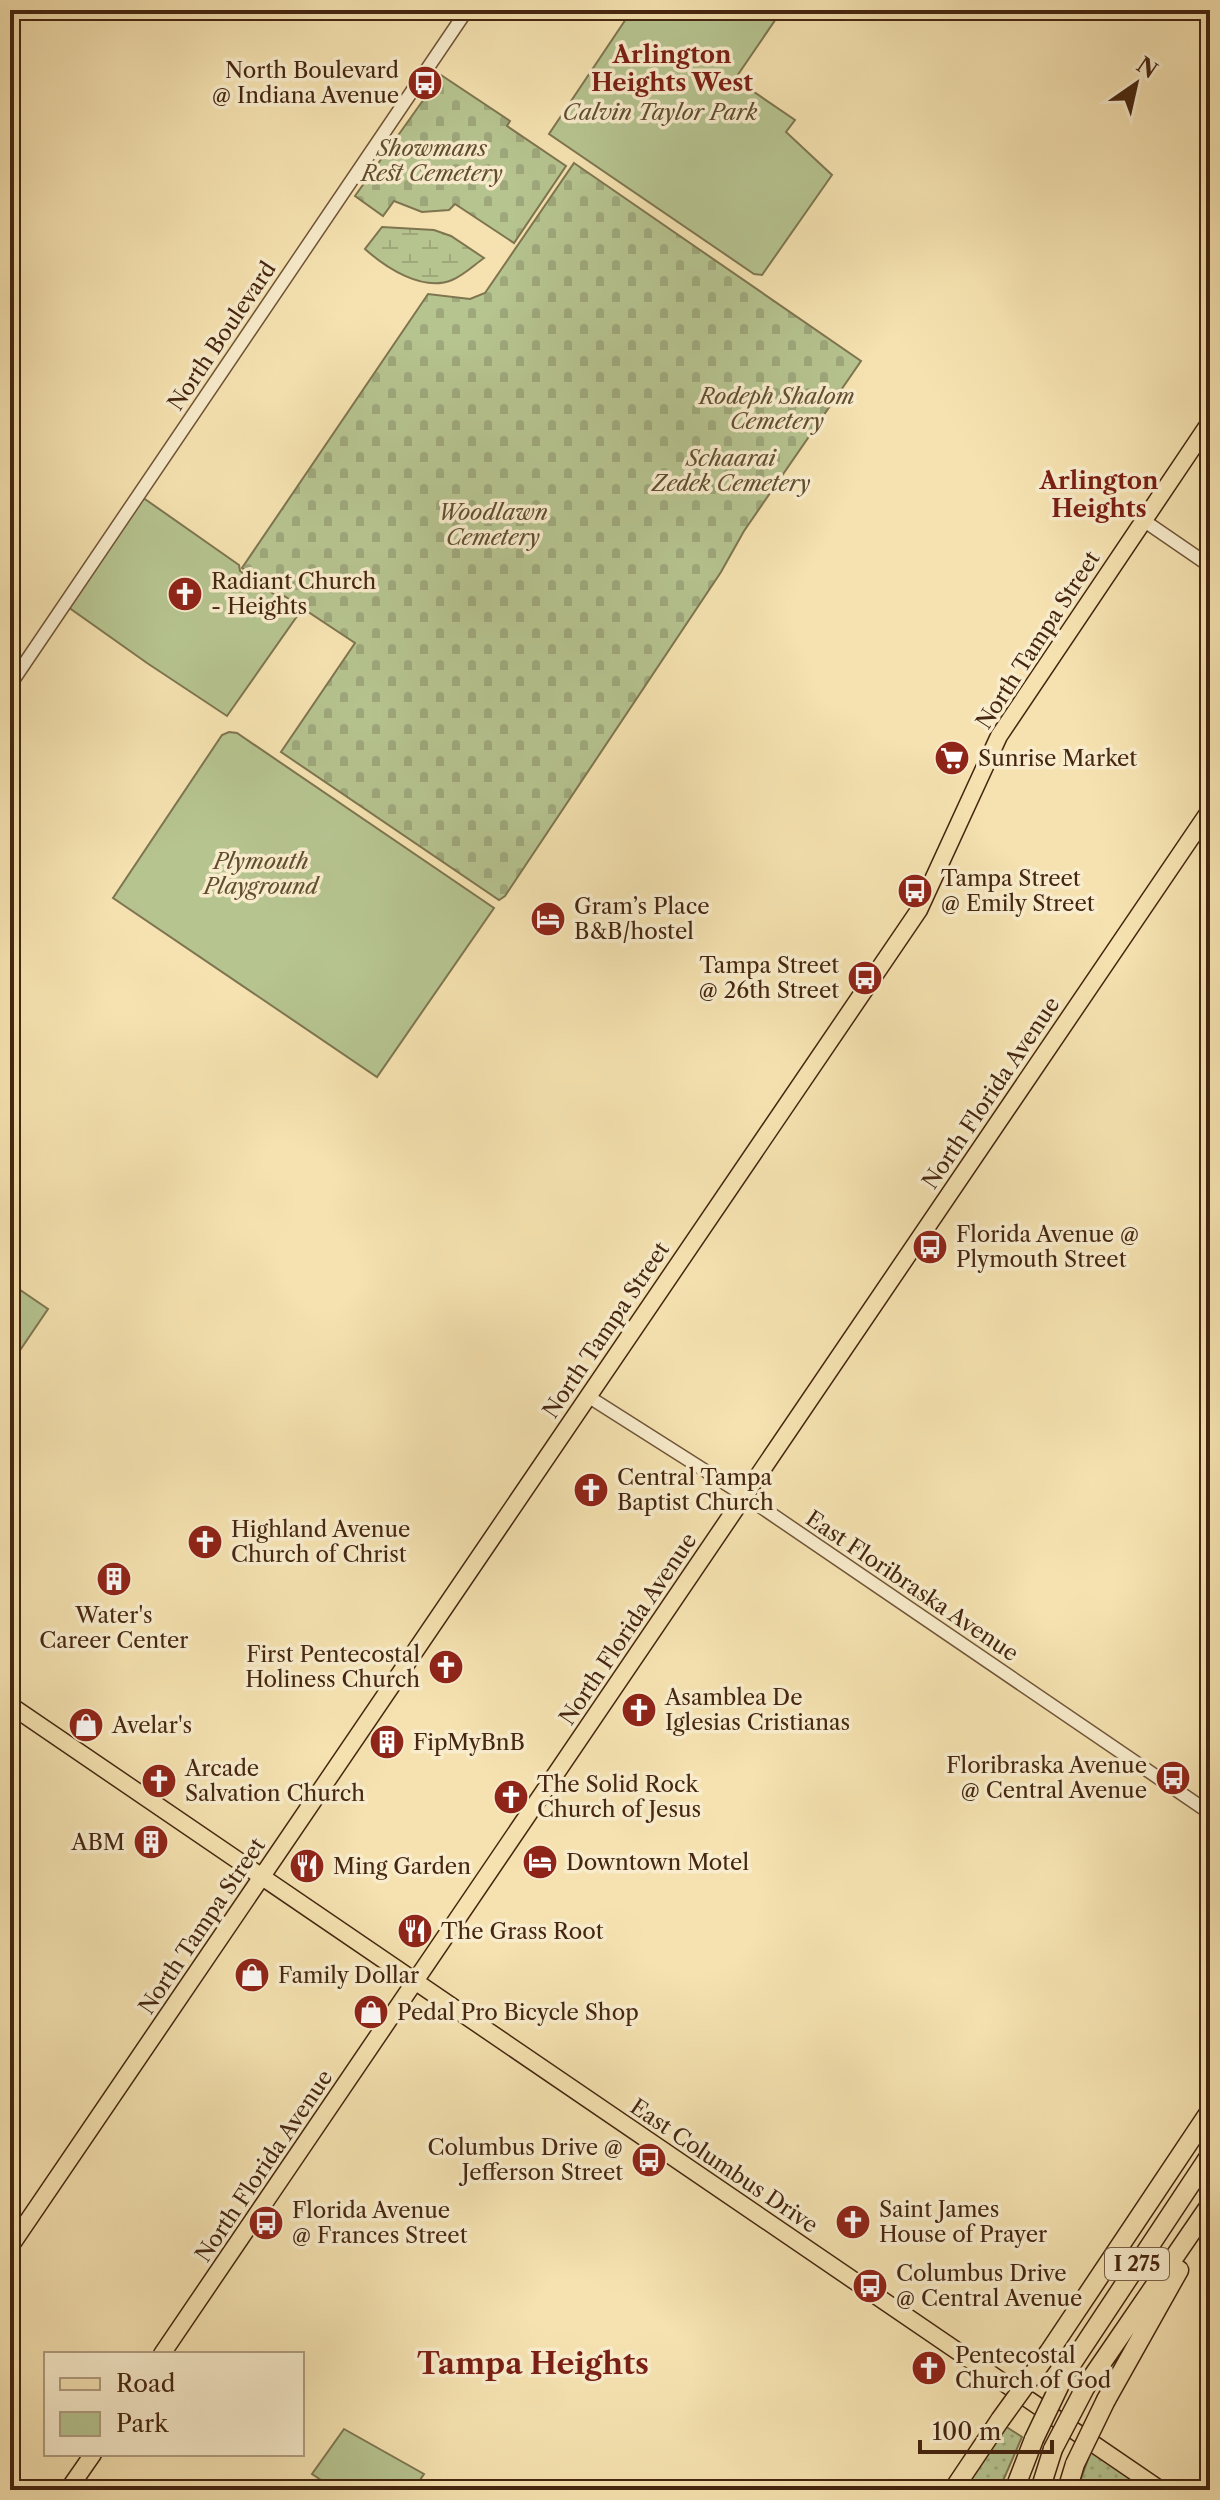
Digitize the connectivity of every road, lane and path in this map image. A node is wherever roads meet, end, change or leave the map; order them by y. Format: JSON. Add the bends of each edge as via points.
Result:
{"nodes":[{"id":1,"x":467,"y":10,"type":"edge"},
{"id":2,"x":1210,"y":422,"type":"edge"},
{"id":3,"x":1143,"y":520,"type":"junction"},
{"id":4,"x":1210,"y":566,"type":"edge"},
{"id":5,"x":10,"y":685,"type":"edge"},
{"id":6,"x":1210,"y":810,"type":"edge"},
{"id":7,"x":589,"y":1397,"type":"junction"},
{"id":8,"x":745,"y":1496,"type":"junction"},
{"id":9,"x":10,"y":1705,"type":"edge"},
{"id":10,"x":1210,"y":1813,"type":"edge"},
{"id":11,"x":262,"y":1877,"type":"junction"},
{"id":12,"x":416,"y":1981,"type":"junction"},
{"id":13,"x":1210,"y":2111,"type":"edge"},
{"id":14,"x":1210,"y":2155,"type":"edge"},
{"id":15,"x":1208,"y":2207,"type":"edge"},
{"id":16,"x":10,"y":2247,"type":"edge"},
{"id":17,"x":163,"y":2352,"type":"edge"},
{"id":18,"x":92,"y":2456,"type":"edge"},
{"id":19,"x":1014,"y":2488,"type":"edge"},
{"id":20,"x":68,"y":2490,"type":"edge"},
{"id":21,"x":953,"y":2490,"type":"edge"},
{"id":22,"x":1040,"y":2490,"type":"edge"},
{"id":23,"x":1067,"y":2490,"type":"edge"},
{"id":24,"x":1161,"y":2490,"type":"edge"}],
"edges":[{"from":1,"to":5,"type":"street","name":"North Boulevard"},
{"from":2,"to":3,"type":"main road","name":"North Tampa Street"},
{"from":3,"to":4,"type":"street"},
{"from":3,"to":7,"type":"main road","name":"North Tampa Street","via":[[999,736],[919,910]]},
{"from":6,"to":8,"type":"main road","name":"North Florida Avenue"},
{"from":7,"to":8,"type":"street","name":"East Floribraska Avenue"},
{"from":7,"to":11,"type":"main road","name":"North Tampa Street"},
{"from":8,"to":10,"type":"street","name":"East Floribraska Avenue"},
{"from":8,"to":12,"type":"main road","name":"North Florida Avenue"},
{"from":9,"to":11,"type":"main road","name":"East Columbus Drive"},
{"from":11,"to":12,"type":"main road","name":"East Columbus Drive"},
{"from":11,"to":16,"type":"main road","name":"North Tampa Street"},
{"from":12,"to":17,"type":"main road","name":"North Florida Avenue"},
{"from":12,"to":24,"type":"main road","name":"East Columbus Drive"},
{"from":13,"to":21,"type":"highway","bridge":true},
{"from":14,"to":19,"type":"highway","number":"I 275","bridge":true,"via":[[1065,2374]]},
{"from":15,"to":22,"type":"highway","number":"I 275","bridge":true,"via":[[1086,2386],[1053,2449]]},
{"from":15,"to":23,"type":"highway","bridge":true,"via":[[1106,2400]]},
{"from":18,"to":20,"type":"main road"}]}
